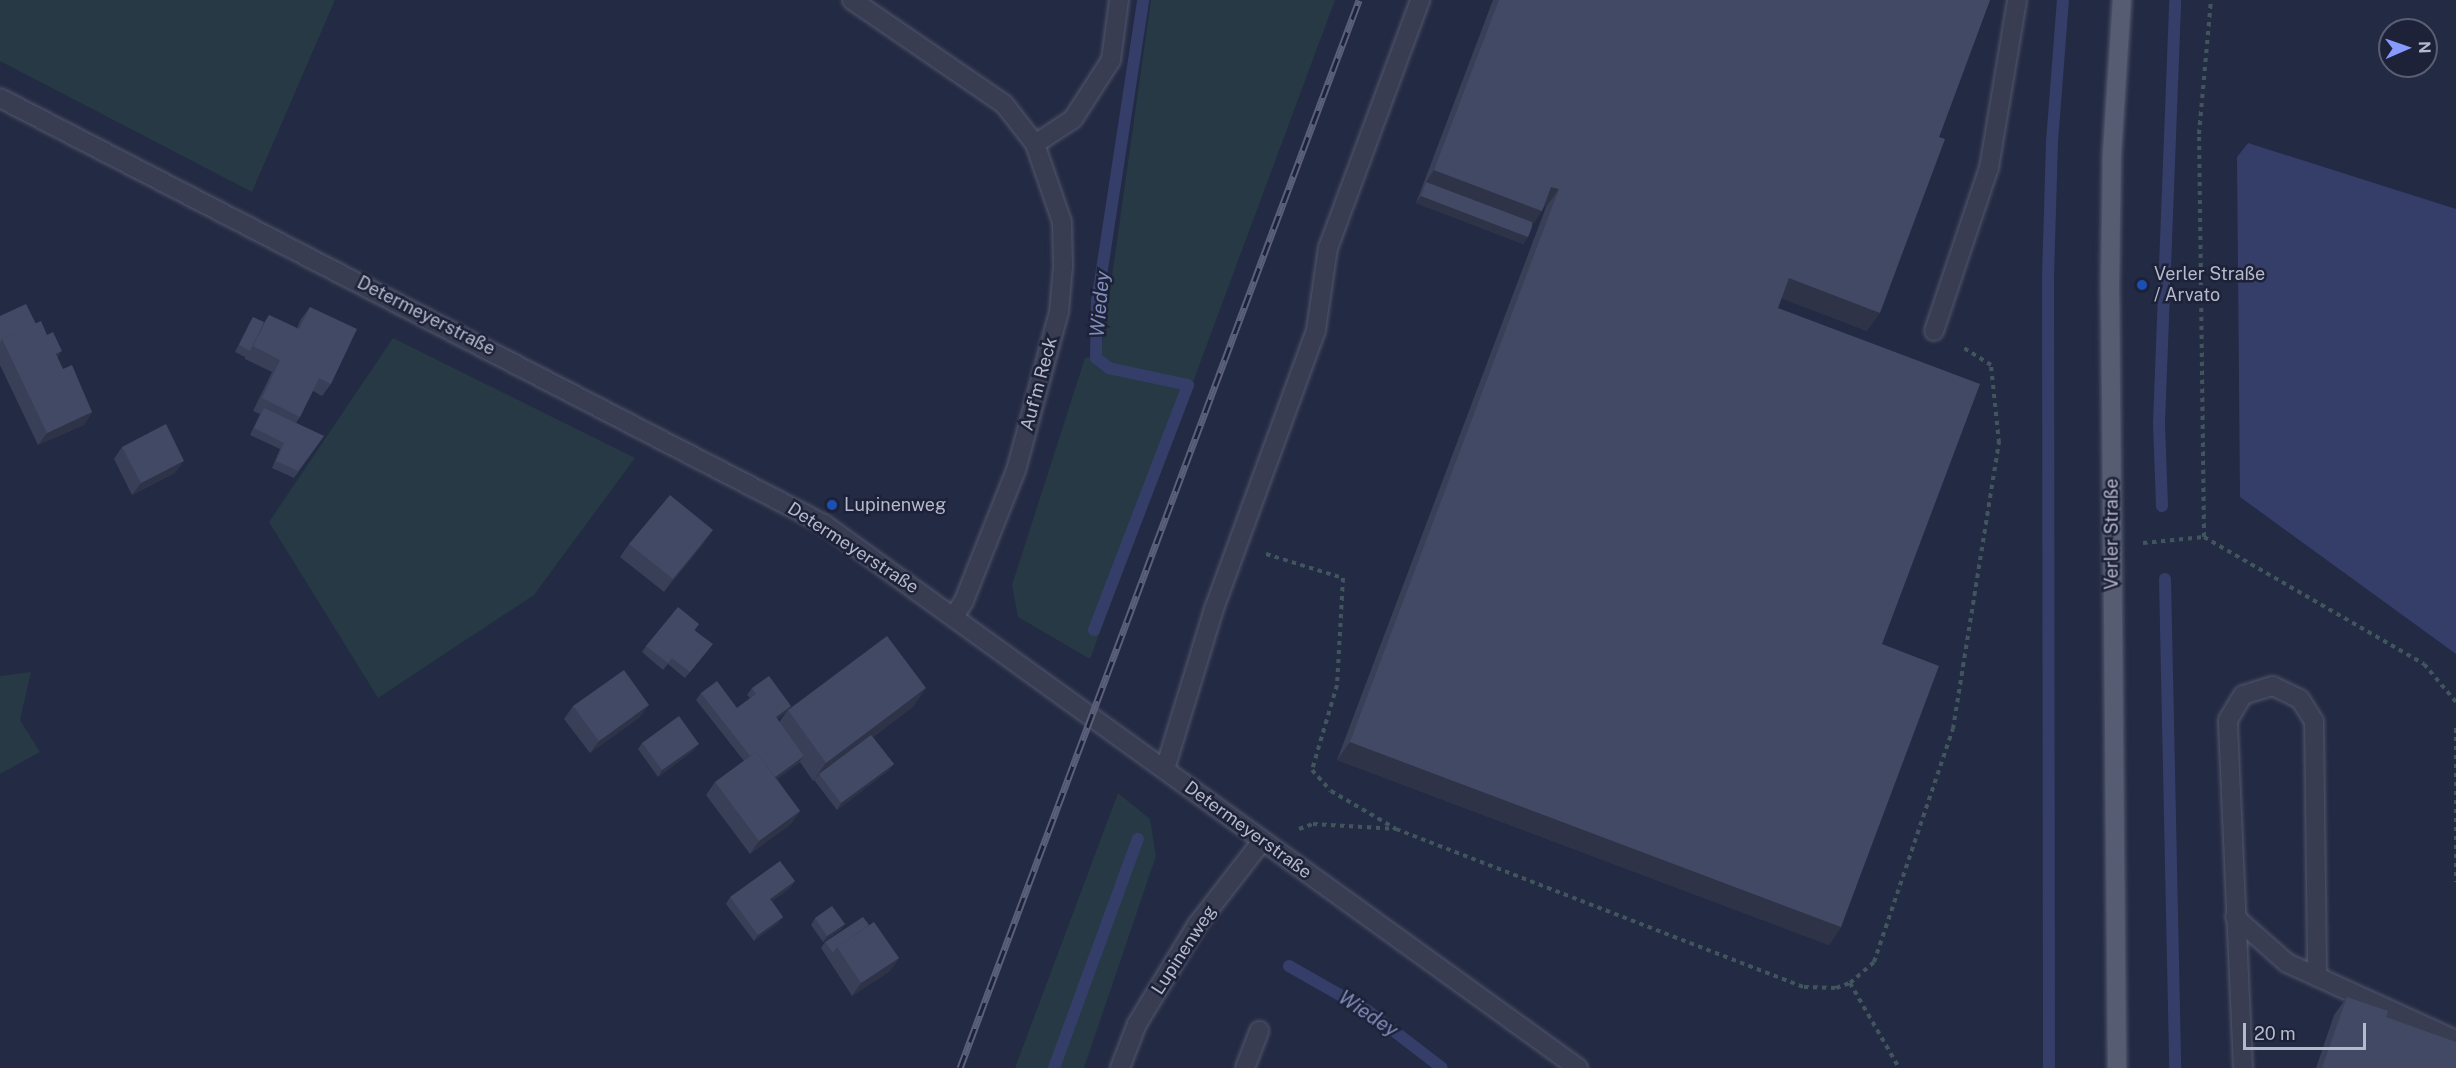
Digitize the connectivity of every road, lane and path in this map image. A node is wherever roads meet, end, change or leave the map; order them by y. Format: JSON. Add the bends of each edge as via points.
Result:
{"nodes":[{"id":1,"x":852,"y":0,"type":"edge"},
{"id":2,"x":1119,"y":0,"type":"edge"},
{"id":3,"x":1420,"y":0,"type":"edge"},
{"id":4,"x":2017,"y":0,"type":"edge"},
{"id":5,"x":2122,"y":0,"type":"edge"},
{"id":6,"x":2211,"y":0,"type":"edge"},
{"id":7,"x":0,"y":98,"type":"edge"},
{"id":8,"x":1035,"y":144,"type":"junction"},
{"id":9,"x":1934,"y":331,"type":"joint"},
{"id":10,"x":2204,"y":537,"type":"junction"},
{"id":11,"x":1237,"y":545,"type":"junction"},
{"id":12,"x":2112,"y":546,"type":"junction"},
{"id":13,"x":955,"y":615,"type":"junction"},
{"id":14,"x":2456,"y":702,"type":"edge"},
{"id":15,"x":2456,"y":728,"type":"edge"},
{"id":16,"x":1165,"y":769,"type":"junction"},
{"id":17,"x":1396,"y":830,"type":"junction"},
{"id":18,"x":1262,"y":841,"type":"junction"},
{"id":19,"x":2456,"y":882,"type":"edge"},
{"id":20,"x":2235,"y":917,"type":"junction"},
{"id":21,"x":2317,"y":976,"type":"junction"},
{"id":22,"x":1850,"y":983,"type":"junction"},
{"id":23,"x":1259,"y":1031,"type":"dead end"},
{"id":24,"x":2456,"y":1040,"type":"edge"},
{"id":25,"x":1120,"y":1068,"type":"edge"},
{"id":26,"x":1245,"y":1068,"type":"edge"},
{"id":27,"x":1578,"y":1068,"type":"edge"},
{"id":28,"x":1899,"y":1068,"type":"edge"},
{"id":29,"x":2117,"y":1068,"type":"edge"},
{"id":30,"x":2243,"y":1068,"type":"edge"}],
"edges":[{"from":1,"to":8,"type":"street","name":"Auf'm Reck","via":[[1004,104]]},
{"from":2,"to":8,"type":"street","via":[[1111,60],[1073,119]]},
{"from":3,"to":11,"type":"street","via":[[1328,248],[1316,330]]},
{"from":4,"to":9,"type":"street","via":[[1989,168]]},
{"from":5,"to":12,"type":"main road","name":"Verler Straße","via":[[2112,153]]},
{"from":6,"to":10,"type":"path","via":[[2199,134]]},
{"from":7,"to":13,"type":"street","name":"Determeyerstraße","via":[[805,514]]},
{"from":8,"to":13,"type":"street","name":"Auf'm Reck","via":[[1062,222],[1059,312],[1016,470]]},
{"from":9,"to":22,"type":"path","via":[[1991,364],[1999,443],[1953,729],[1874,962]]},
{"from":10,"to":12,"type":"path"},
{"from":10,"to":14,"type":"path","via":[[2424,664]]},
{"from":11,"to":16,"type":"street"},
{"from":11,"to":17,"type":"path","via":[[1343,578],[1338,685],[1312,770],[1331,791]]},
{"from":12,"to":29,"type":"main road","name":"Verler Straße"},
{"from":13,"to":16,"type":"street","name":"Determeyerstraße"},
{"from":15,"to":19,"type":"path"},
{"from":16,"to":18,"type":"street","name":"Determeyerstraße"},
{"from":17,"to":18,"type":"path","via":[[1313,824]]},
{"from":17,"to":22,"type":"path","via":[[1804,987],[1836,988]]},
{"from":18,"to":25,"type":"street","name":"Lupinenweg","via":[[1197,925],[1137,1024]]},
{"from":18,"to":27,"type":"street","name":"Determeyerstraße"},
{"from":20,"to":21,"type":"street","via":[[2288,963]]},
{"from":20,"to":21,"type":"street","via":[[2228,720],[2243,695],[2273,686],[2300,699],[2314,721]]},
{"from":20,"to":30,"type":"street"},
{"from":21,"to":24,"type":"street"},
{"from":22,"to":28,"type":"path"},
{"from":23,"to":26,"type":"street"}]}
